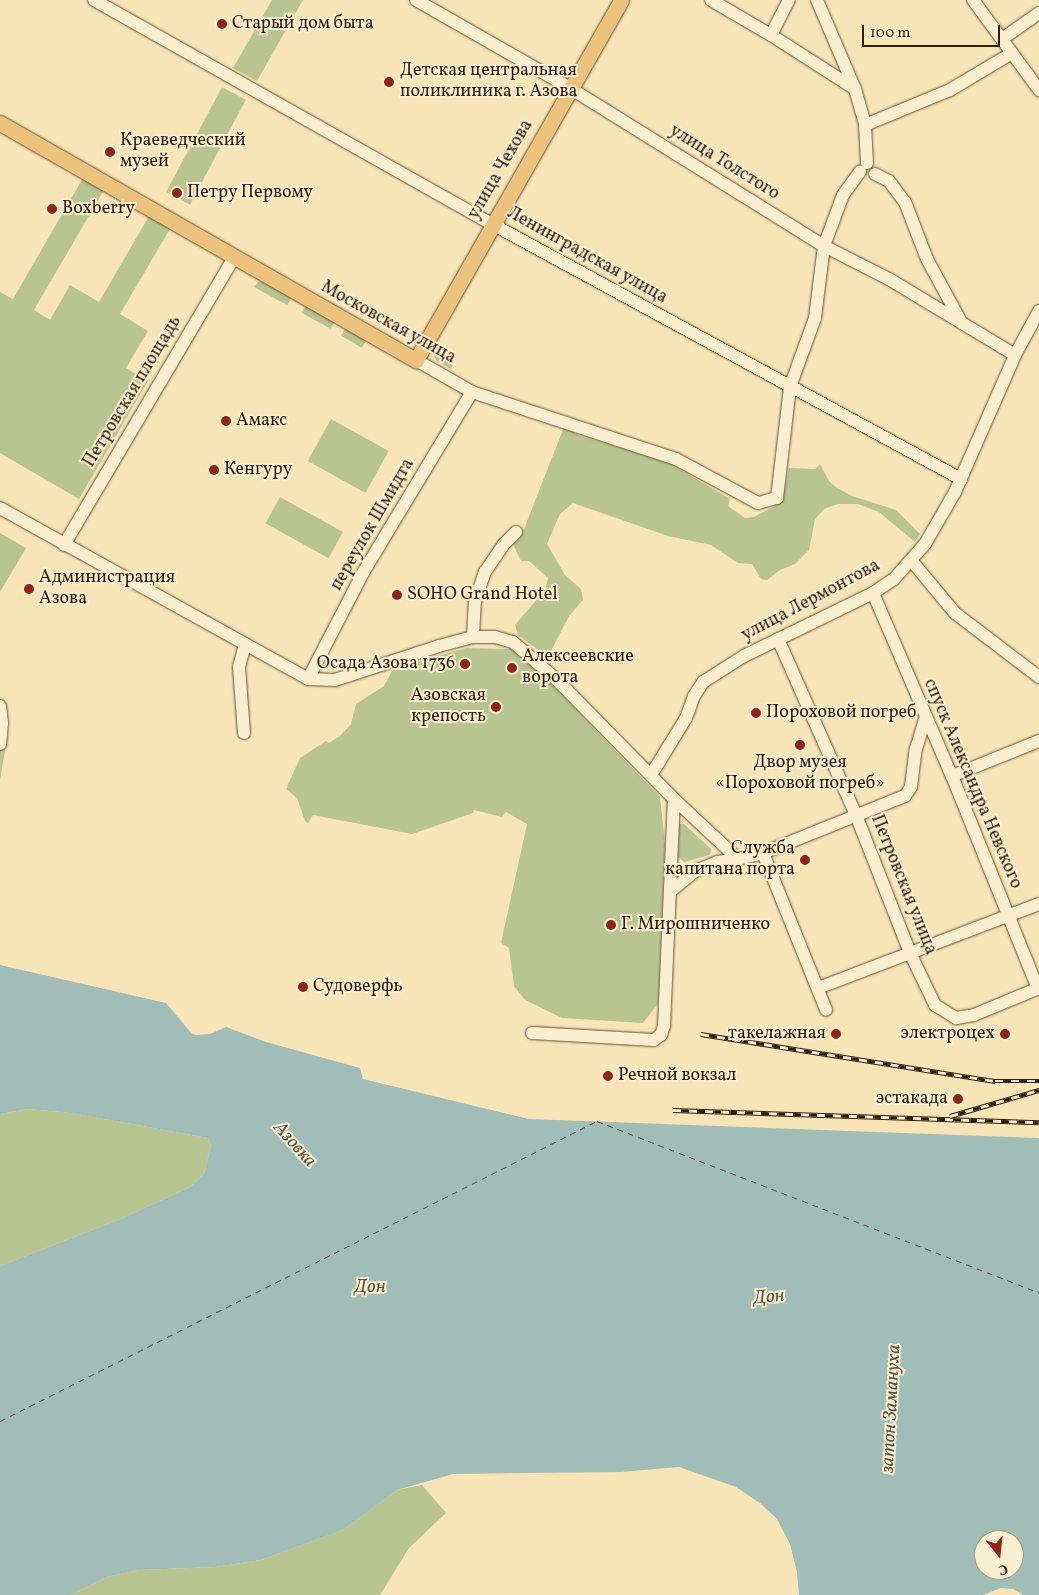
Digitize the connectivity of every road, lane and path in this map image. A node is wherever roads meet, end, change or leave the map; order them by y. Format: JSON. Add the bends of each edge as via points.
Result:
{"nodes":[{"id":1,"x":94,"y":0,"type":"edge"},
{"id":2,"x":416,"y":0,"type":"edge"},
{"id":3,"x":621,"y":0,"type":"edge"},
{"id":4,"x":711,"y":0,"type":"edge"},
{"id":5,"x":789,"y":0,"type":"edge"},
{"id":6,"x":817,"y":0,"type":"edge"},
{"id":7,"x":973,"y":0,"type":"edge"},
{"id":8,"x":1039,"y":13,"type":"edge"},
{"id":9,"x":771,"y":35,"type":"junction"},
{"id":10,"x":1002,"y":39,"type":"junction"},
{"id":11,"x":1012,"y":53,"type":"junction"},
{"id":12,"x":570,"y":88,"type":"junction"},
{"id":13,"x":855,"y":90,"type":"junction"},
{"id":14,"x":1039,"y":90,"type":"edge"},
{"id":15,"x":0,"y":124,"type":"edge"},
{"id":16,"x":865,"y":125,"type":"junction"},
{"id":17,"x":863,"y":168,"type":"junction"},
{"id":18,"x":492,"y":224,"type":"junction"},
{"id":19,"x":824,"y":246,"type":"junction"},
{"id":20,"x":234,"y":257,"type":"junction"},
{"id":21,"x":1039,"y":311,"type":"edge"},
{"id":22,"x":960,"y":322,"type":"junction"},
{"id":23,"x":1015,"y":355,"type":"junction"},
{"id":24,"x":416,"y":360,"type":"junction"},
{"id":25,"x":790,"y":387,"type":"junction"},
{"id":26,"x":472,"y":392,"type":"junction"},
{"id":27,"x":961,"y":479,"type":"junction"},
{"id":28,"x":0,"y":508,"type":"edge"},
{"id":29,"x":516,"y":532,"type":"dead end"},
{"id":30,"x":64,"y":545,"type":"junction"},
{"id":31,"x":911,"y":560,"type":"junction"},
{"id":32,"x":873,"y":593,"type":"junction"},
{"id":33,"x":473,"y":637,"type":"junction"},
{"id":34,"x":778,"y":639,"type":"junction"},
{"id":35,"x":244,"y":644,"type":"junction"},
{"id":36,"x":1039,"y":677,"type":"edge"},
{"id":37,"x":308,"y":679,"type":"junction"},
{"id":38,"x":0,"y":706,"type":"edge"},
{"id":39,"x":926,"y":717,"type":"junction"},
{"id":40,"x":244,"y":733,"type":"dead end"},
{"id":41,"x":1039,"y":741,"type":"edge"},
{"id":42,"x":0,"y":744,"type":"edge"},
{"id":43,"x":652,"y":775,"type":"junction"},
{"id":44,"x":952,"y":776,"type":"junction"},
{"id":45,"x":674,"y":799,"type":"junction"},
{"id":46,"x":856,"y":815,"type":"junction"},
{"id":47,"x":763,"y":853,"type":"junction"},
{"id":48,"x":738,"y":859,"type":"junction"},
{"id":49,"x":671,"y":891,"type":"junction"},
{"id":50,"x":1039,"y":904,"type":"edge"},
{"id":51,"x":1009,"y":916,"type":"junction"},
{"id":52,"x":910,"y":953,"type":"junction"},
{"id":53,"x":818,"y":988,"type":"junction"},
{"id":54,"x":1038,"y":988,"type":"edge"},
{"id":55,"x":826,"y":1010,"type":"dead end"},
{"id":56,"x":532,"y":1033,"type":"dead end"}],
"edges":[{"from":1,"to":18,"type":"street","name":"Ленинградская улица"},
{"from":2,"to":12,"type":"street","name":"улица Толстого"},
{"from":3,"to":12,"type":"main road","name":"улица Чехова"},
{"from":4,"to":9,"type":"street"},
{"from":5,"to":9,"type":"street"},
{"from":6,"to":13,"type":"street"},
{"from":7,"to":10,"type":"street"},
{"from":8,"to":10,"type":"street"},
{"from":9,"to":13,"type":"street"},
{"from":10,"to":11,"type":"street"},
{"from":11,"to":14,"type":"street"},
{"from":11,"to":16,"type":"street","via":[[950,90]]},
{"from":12,"to":18,"type":"main road","name":"улица Чехова"},
{"from":12,"to":19,"type":"street","name":"улица Толстого"},
{"from":13,"to":16,"type":"street"},
{"from":15,"to":20,"type":"main road","name":"Московская улица"},
{"from":16,"to":17,"type":"street"},
{"from":17,"to":19,"type":"street","via":[[843,195]]},
{"from":17,"to":22,"type":"street","via":[[874,166],[875,174],[889,181],[904,202],[927,259]]},
{"from":18,"to":24,"type":"main road","name":"улица Чехова"},
{"from":18,"to":25,"type":"street","name":"Ленинградская улица"},
{"from":19,"to":22,"type":"street","name":"улица Толстого"},
{"from":19,"to":25,"type":"street","via":[[815,318]]},
{"from":20,"to":24,"type":"main road","name":"Московская улица"},
{"from":20,"to":30,"type":"street","name":"Петровская площадь"},
{"from":21,"to":23,"type":"street","name":"улица Лермонтова"},
{"from":22,"to":23,"type":"street","name":"улица Толстого"},
{"from":23,"to":27,"type":"street","name":"улица Лермонтова"},
{"from":24,"to":26,"type":"street","name":"Московская улица"},
{"from":25,"to":26,"type":"street","name":"Московская улица","via":[[777,498],[758,503],[676,459]]},
{"from":25,"to":27,"type":"street","name":"Ленинградская улица"},
{"from":26,"to":37,"type":"street","name":"переулок Шмидта","via":[[364,571]]},
{"from":27,"to":31,"type":"street","name":"улица Лермонтова","via":[[925,544]]},
{"from":28,"to":30,"type":"street"},
{"from":29,"to":33,"type":"street","via":[[485,572],[475,602]]},
{"from":30,"to":35,"type":"street"},
{"from":31,"to":32,"type":"street","name":"улица Лермонтова","via":[[894,579]]},
{"from":31,"to":36,"type":"street","via":[[955,613]]},
{"from":32,"to":34,"type":"street","name":"улица Лермонтова"},
{"from":32,"to":39,"type":"street","name":"спуск Александра Невского"},
{"from":33,"to":37,"type":"street","via":[[335,680]]},
{"from":33,"to":43,"type":"street","via":[[513,642],[557,680]]},
{"from":34,"to":43,"type":"street","name":"улица Лермонтова","via":[[703,682]]},
{"from":34,"to":46,"type":"street","name":"Петровская улица"},
{"from":35,"to":37,"type":"street"},
{"from":35,"to":40,"type":"street","via":[[239,667]]},
{"from":38,"to":42,"type":"street"},
{"from":39,"to":44,"type":"street","name":"спуск Александра Невского"},
{"from":39,"to":46,"type":"street","via":[[916,749],[911,787],[905,796]]},
{"from":41,"to":44,"type":"street"},
{"from":43,"to":45,"type":"street"},
{"from":44,"to":51,"type":"street","name":"спуск Александра Невского"},
{"from":45,"to":48,"type":"street"},
{"from":45,"to":49,"type":"street"},
{"from":46,"to":47,"type":"street"},
{"from":46,"to":52,"type":"street","name":"Петровская улица"},
{"from":47,"to":48,"type":"street"},
{"from":47,"to":53,"type":"street"},
{"from":48,"to":49,"type":"street","via":[[717,862],[695,871]]},
{"from":49,"to":56,"type":"street","via":[[661,1035],[654,1040]]},
{"from":50,"to":51,"type":"street"},
{"from":51,"to":52,"type":"street"},
{"from":51,"to":54,"type":"street","name":"спуск Александра Невского"},
{"from":52,"to":53,"type":"street"},
{"from":52,"to":54,"type":"street","name":"Петровская улица","via":[[935,1005],[956,1018]]},
{"from":53,"to":55,"type":"street"}]}
